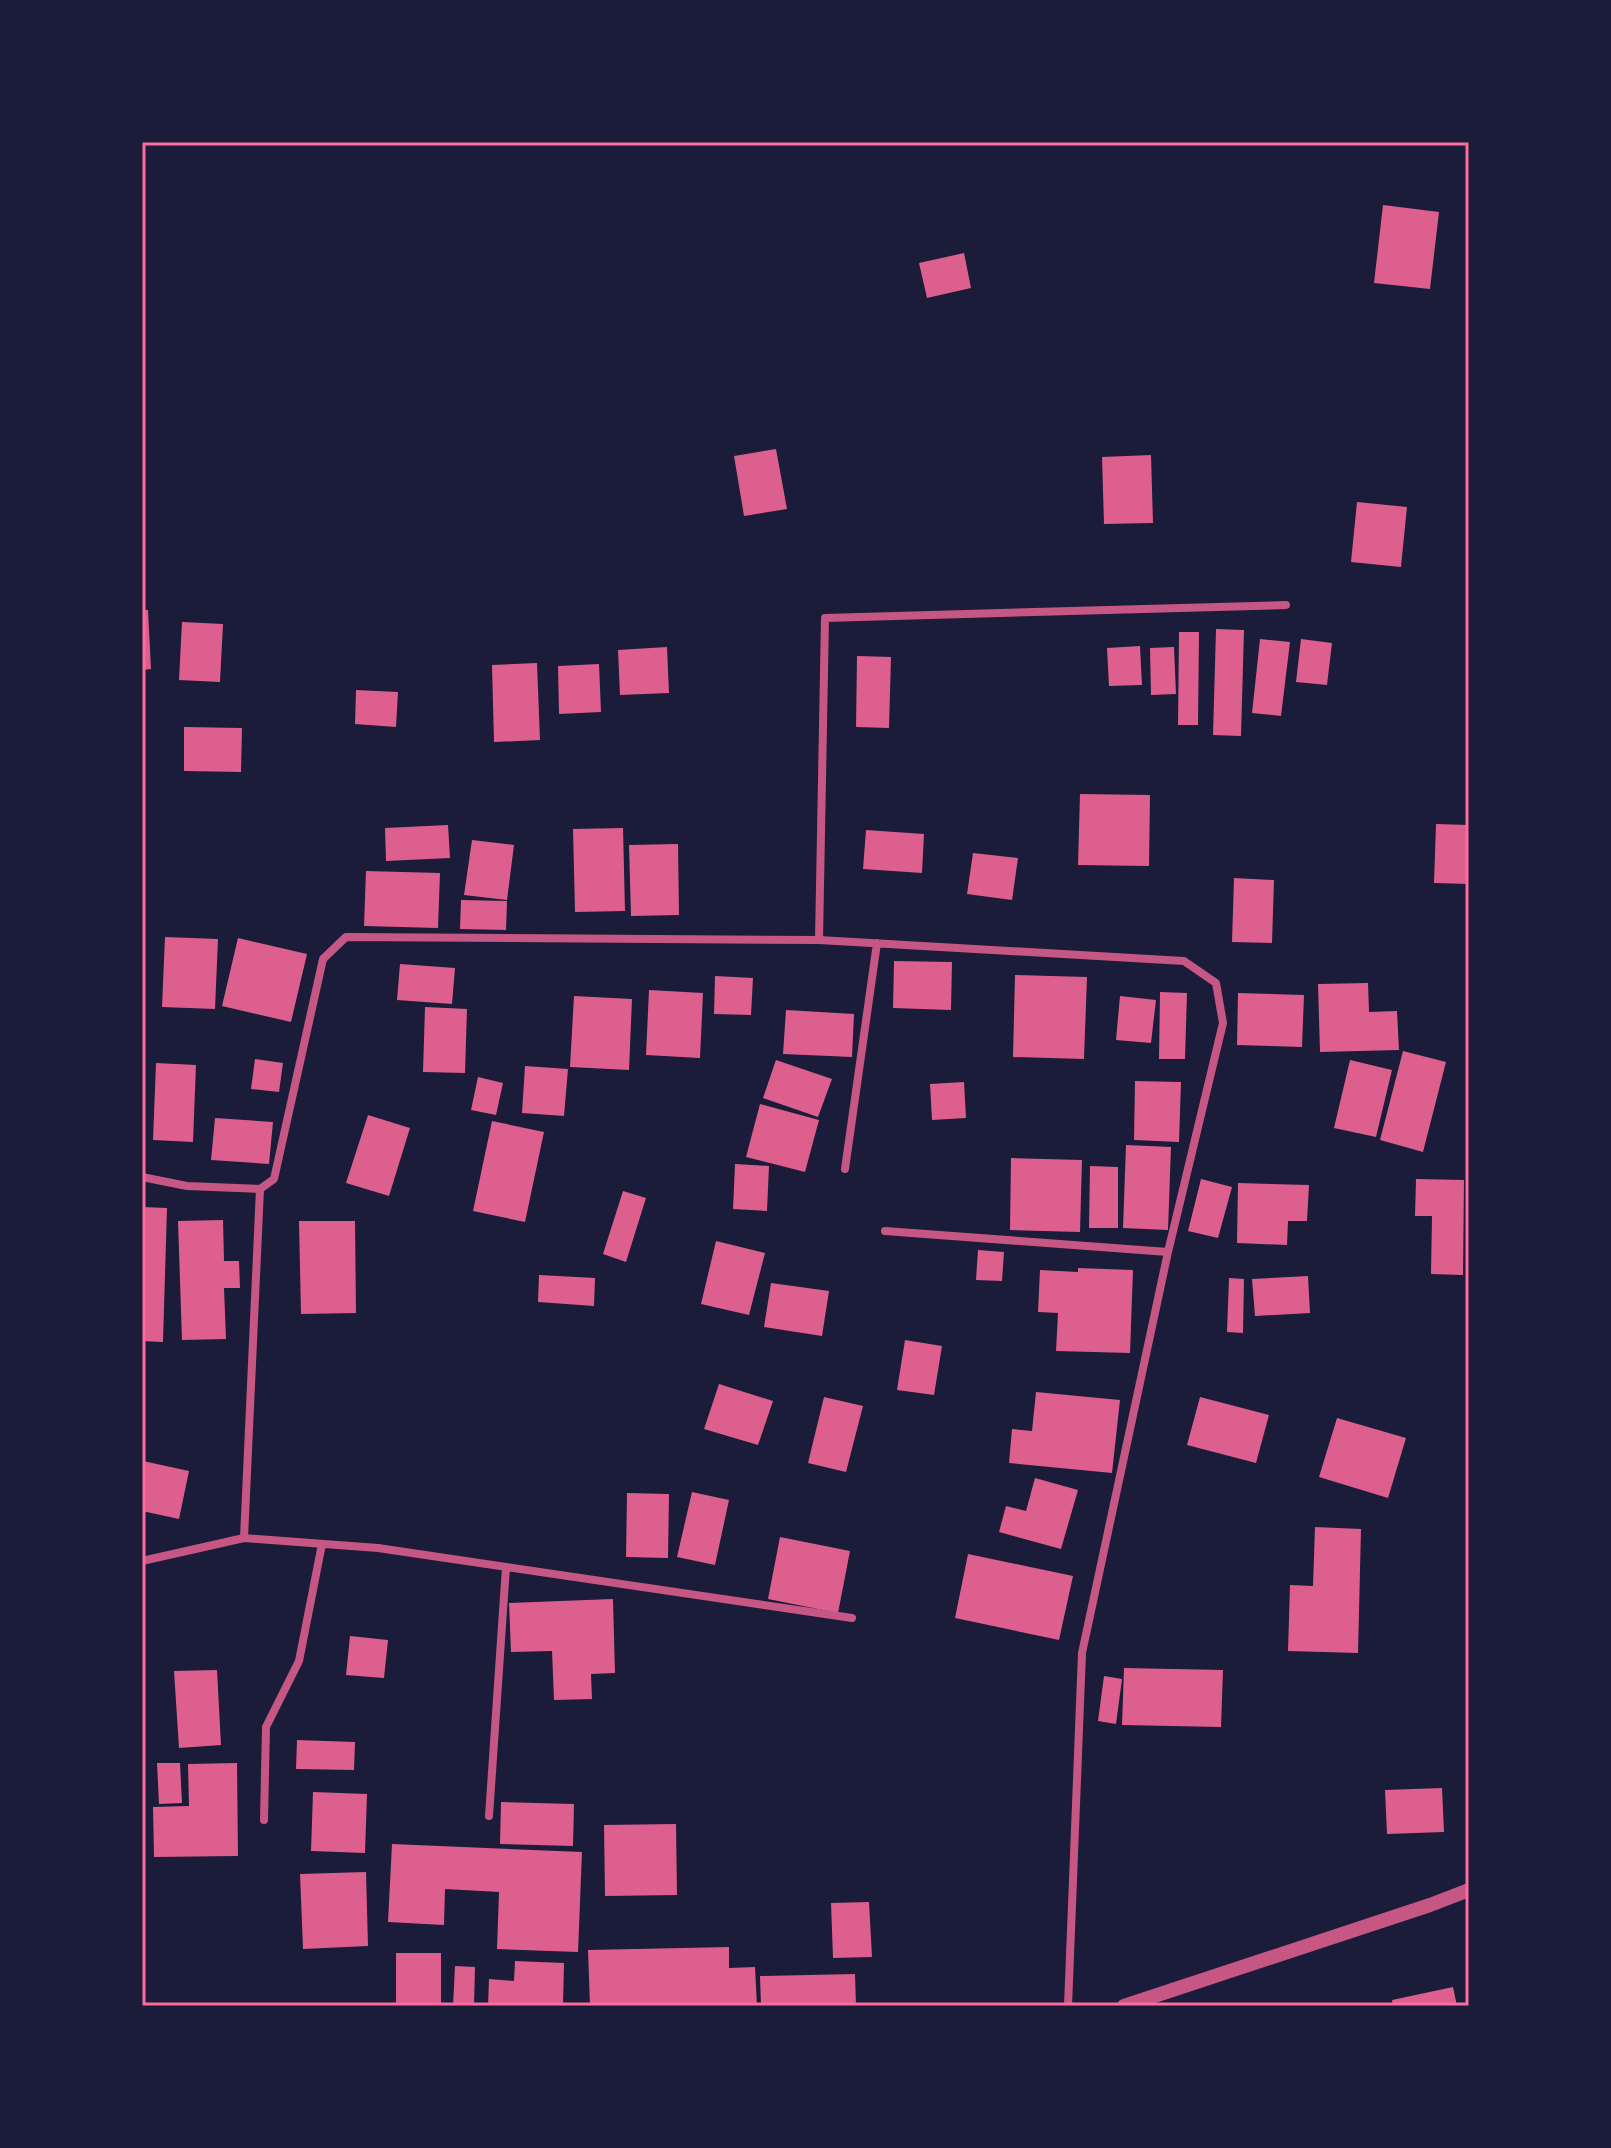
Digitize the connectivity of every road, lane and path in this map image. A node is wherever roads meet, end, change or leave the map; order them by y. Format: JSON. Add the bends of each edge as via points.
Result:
{"nodes":[{"id":1,"x":1286,"y":605,"type":"dead end"},
{"id":2,"x":819,"y":940,"type":"junction"},
{"id":3,"x":877,"y":943,"type":"junction"},
{"id":4,"x":845,"y":1169,"type":"dead end"},
{"id":5,"x":142,"y":1177,"type":"edge"},
{"id":6,"x":260,"y":1189,"type":"junction"},
{"id":7,"x":885,"y":1231,"type":"dead end"},
{"id":8,"x":1168,"y":1252,"type":"junction"},
{"id":9,"x":244,"y":1538,"type":"junction"},
{"id":10,"x":322,"y":1544,"type":"junction"},
{"id":11,"x":142,"y":1561,"type":"edge"},
{"id":12,"x":506,"y":1567,"type":"junction"},
{"id":13,"x":852,"y":1618,"type":"dead end"},
{"id":14,"x":489,"y":1816,"type":"dead end"},
{"id":15,"x":264,"y":1820,"type":"dead end"},
{"id":16,"x":1469,"y":1890,"type":"edge"},
{"id":17,"x":1068,"y":2006,"type":"edge"},
{"id":18,"x":1124,"y":2006,"type":"edge"}],
"edges":[{"from":1,"to":2,"type":"street","via":[[825,618]]},
{"from":2,"to":3,"type":"street"},
{"from":2,"to":6,"type":"street","via":[[346,937],[323,959],[274,1179]]},
{"from":3,"to":4,"type":"street"},
{"from":3,"to":8,"type":"street","via":[[1184,961],[1216,983],[1223,1023]]},
{"from":5,"to":6,"type":"street","via":[[187,1186]]},
{"from":6,"to":9,"type":"street"},
{"from":7,"to":8,"type":"street"},
{"from":8,"to":17,"type":"street","via":[[1082,1653]]},
{"from":9,"to":10,"type":"street"},
{"from":9,"to":11,"type":"street"},
{"from":10,"to":12,"type":"street"},
{"from":10,"to":15,"type":"street","via":[[299,1661],[266,1727]]},
{"from":12,"to":13,"type":"street"},
{"from":12,"to":14,"type":"street"},
{"from":16,"to":18,"type":"street"}]}
